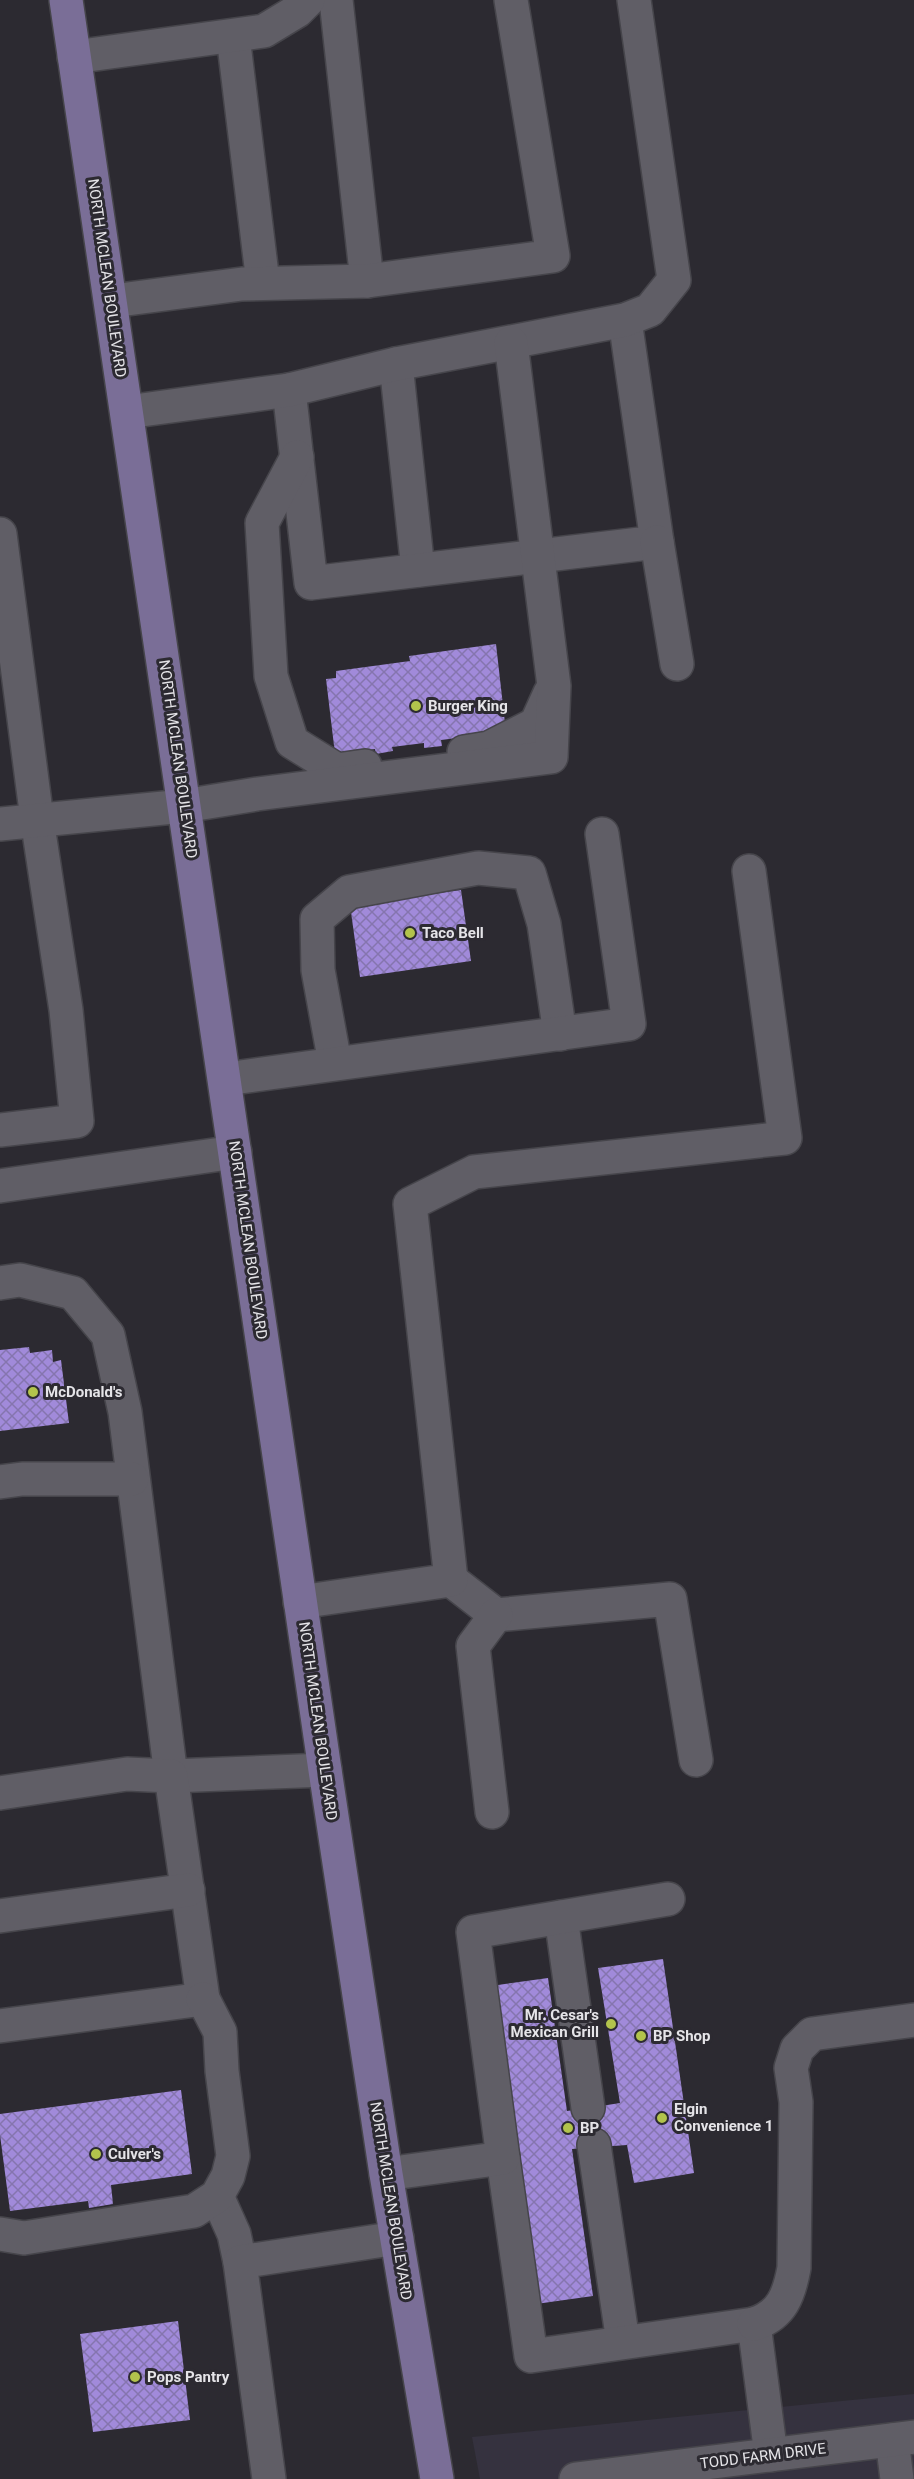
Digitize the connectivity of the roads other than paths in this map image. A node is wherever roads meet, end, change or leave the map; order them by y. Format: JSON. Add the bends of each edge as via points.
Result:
{"nodes":[{"id":1,"x":66,"y":0,"type":"edge"},
{"id":2,"x":308,"y":0,"type":"edge"},
{"id":3,"x":336,"y":0,"type":"edge"},
{"id":4,"x":511,"y":0,"type":"edge"},
{"id":5,"x":634,"y":0,"type":"edge"},
{"id":6,"x":233,"y":36,"type":"junction"},
{"id":7,"x":74,"y":57,"type":"junction"},
{"id":8,"x":367,"y":281,"type":"junction"},
{"id":9,"x":263,"y":283,"type":"junction"},
{"id":10,"x":112,"y":301,"type":"junction"},
{"id":11,"x":625,"y":320,"type":"junction"},
{"id":12,"x":511,"y":343,"type":"junction"},
{"id":13,"x":396,"y":364,"type":"junction"},
{"id":14,"x":289,"y":390,"type":"junction"},
{"id":15,"x":127,"y":412,"type":"junction"},
{"id":16,"x":297,"y":457,"type":"junction"},
{"id":17,"x":0,"y":534,"type":"edge"},
{"id":18,"x":657,"y":542,"type":"junction"},
{"id":19,"x":538,"y":558,"type":"junction"},
{"id":20,"x":418,"y":570,"type":"junction"},
{"id":21,"x":677,"y":664,"type":"dead end"},
{"id":22,"x":554,"y":686,"type":"junction"},
{"id":23,"x":184,"y":806,"type":"junction"},
{"id":24,"x":37,"y":819,"type":"junction"},
{"id":25,"x":0,"y":824,"type":"edge"},
{"id":26,"x":603,"y":834,"type":"dead end"},
{"id":27,"x":749,"y":871,"type":"dead end"},
{"id":28,"x":560,"y":1034,"type":"junction"},
{"id":29,"x":335,"y":1063,"type":"junction"},
{"id":30,"x":226,"y":1079,"type":"junction"},
{"id":31,"x":0,"y":1130,"type":"edge"},
{"id":32,"x":235,"y":1152,"type":"junction"},
{"id":33,"x":0,"y":1186,"type":"edge"},
{"id":34,"x":0,"y":1283,"type":"edge"},
{"id":35,"x":132,"y":1479,"type":"junction"},
{"id":36,"x":0,"y":1482,"type":"edge"},
{"id":37,"x":451,"y":1580,"type":"junction"},
{"id":38,"x":300,"y":1602,"type":"junction"},
{"id":39,"x":496,"y":1615,"type":"junction"},
{"id":40,"x":696,"y":1760,"type":"dead end"},
{"id":41,"x":325,"y":1770,"type":"junction"},
{"id":42,"x":171,"y":1776,"type":"junction"},
{"id":43,"x":0,"y":1793,"type":"edge"},
{"id":44,"x":492,"y":1812,"type":"dead end"},
{"id":45,"x":188,"y":1890,"type":"junction"},
{"id":46,"x":668,"y":1899,"type":"dead end"},
{"id":47,"x":0,"y":1917,"type":"edge"},
{"id":48,"x":561,"y":1917,"type":"junction"},
{"id":49,"x":203,"y":1999,"type":"junction"},
{"id":50,"x":914,"y":2020,"type":"edge"},
{"id":51,"x":0,"y":2026,"type":"edge"},
{"id":52,"x":588,"y":2108,"type":"dead end"},
{"id":53,"x":594,"y":2145,"type":"dead end"},
{"id":54,"x":502,"y":2158,"type":"junction"},
{"id":55,"x":386,"y":2174,"type":"junction"},
{"id":56,"x":217,"y":2196,"type":"junction"},
{"id":57,"x":0,"y":2234,"type":"edge"},
{"id":58,"x":397,"y":2238,"type":"junction"},
{"id":59,"x":240,"y":2262,"type":"junction"},
{"id":60,"x":754,"y":2324,"type":"junction"},
{"id":61,"x":623,"y":2342,"type":"junction"},
{"id":62,"x":903,"y":2439,"type":"edge"},
{"id":63,"x":771,"y":2455,"type":"junction"},
{"id":64,"x":269,"y":2479,"type":"edge"},
{"id":65,"x":437,"y":2479,"type":"edge"},
{"id":66,"x":576,"y":2479,"type":"edge"},
{"id":67,"x":897,"y":2479,"type":"edge"}],
"edges":[{"from":1,"to":7,"type":"main road","name":"NORTH MCLEAN BOULEVARD"},
{"from":2,"to":6,"type":"street","via":[[264,31]]},
{"from":3,"to":8,"type":"street"},
{"from":4,"to":8,"type":"street","via":[[553,256]]},
{"from":5,"to":11,"type":"street","via":[[674,280],[650,310]]},
{"from":6,"to":7,"type":"street"},
{"from":6,"to":9,"type":"street"},
{"from":7,"to":10,"type":"main road","name":"NORTH MCLEAN BOULEVARD"},
{"from":8,"to":9,"type":"street"},
{"from":9,"to":10,"type":"street"},
{"from":10,"to":15,"type":"main road","name":"NORTH MCLEAN BOULEVARD"},
{"from":11,"to":12,"type":"street"},
{"from":11,"to":18,"type":"street"},
{"from":12,"to":13,"type":"street"},
{"from":12,"to":19,"type":"street"},
{"from":13,"to":14,"type":"street"},
{"from":13,"to":20,"type":"street"},
{"from":14,"to":15,"type":"street"},
{"from":14,"to":16,"type":"street"},
{"from":15,"to":23,"type":"main road","name":"NORTH MCLEAN BOULEVARD"},
{"from":16,"to":20,"type":"street","via":[[311,583]]},
{"from":16,"to":22,"type":"street","via":[[262,523],[271,676],[292,742],[337,770],[489,748],[536,724]]},
{"from":17,"to":24,"type":"street"},
{"from":18,"to":19,"type":"street"},
{"from":18,"to":21,"type":"street"},
{"from":19,"to":20,"type":"street"},
{"from":19,"to":22,"type":"street"},
{"from":22,"to":23,"type":"street","via":[[551,757]]},
{"from":23,"to":24,"type":"street"},
{"from":23,"to":30,"type":"main road","name":"NORTH MCLEAN BOULEVARD"},
{"from":24,"to":25,"type":"street"},
{"from":24,"to":31,"type":"street","via":[[66,1010],[77,1121]]},
{"from":26,"to":28,"type":"street","via":[[629,1024]]},
{"from":27,"to":37,"type":"street","via":[[784,1138],[474,1172],[410,1204]]},
{"from":28,"to":29,"type":"street"},
{"from":28,"to":29,"type":"street","via":[[544,924],[528,873],[478,868],[349,892],[317,920],[318,970]]},
{"from":29,"to":30,"type":"street"},
{"from":30,"to":32,"type":"main road","name":"NORTH MCLEAN BOULEVARD"},
{"from":32,"to":33,"type":"street"},
{"from":32,"to":38,"type":"main road","name":"NORTH MCLEAN BOULEVARD"},
{"from":34,"to":35,"type":"street","via":[[20,1280],[73,1293],[108,1335],[124,1412]]},
{"from":35,"to":36,"type":"street"},
{"from":35,"to":42,"type":"street"},
{"from":37,"to":38,"type":"street"},
{"from":37,"to":39,"type":"street"},
{"from":38,"to":41,"type":"main road","name":"NORTH MCLEAN BOULEVARD"},
{"from":39,"to":40,"type":"street","via":[[670,1599]]},
{"from":39,"to":44,"type":"street","via":[[473,1646]]},
{"from":41,"to":42,"type":"street"},
{"from":41,"to":55,"type":"main road","name":"NORTH MCLEAN BOULEVARD"},
{"from":42,"to":43,"type":"street","via":[[127,1774]]},
{"from":42,"to":45,"type":"street"},
{"from":45,"to":47,"type":"street"},
{"from":45,"to":49,"type":"street"},
{"from":46,"to":48,"type":"street"},
{"from":48,"to":52,"type":"street"},
{"from":48,"to":54,"type":"street","via":[[472,1932]]},
{"from":49,"to":51,"type":"street"},
{"from":49,"to":56,"type":"street","via":[[220,2032],[233,2156]]},
{"from":50,"to":60,"type":"street","via":[[812,2034],[798,2049],[791,2068],[796,2102],[794,2268],[781,2307]]},
{"from":53,"to":61,"type":"street"},
{"from":54,"to":55,"type":"street"},
{"from":54,"to":61,"type":"street","via":[[531,2356]]},
{"from":55,"to":58,"type":"main road","name":"NORTH MCLEAN BOULEVARD"},
{"from":56,"to":57,"type":"street","via":[[194,2211],[24,2238]]},
{"from":56,"to":59,"type":"street","via":[[234,2234]]},
{"from":58,"to":59,"type":"street"},
{"from":58,"to":65,"type":"main road","name":"NORTH MCLEAN BOULEVARD"},
{"from":59,"to":64,"type":"street"},
{"from":60,"to":61,"type":"street"},
{"from":60,"to":63,"type":"street"},
{"from":62,"to":63,"type":"street","name":"TODD FARM DRIVE"},
{"from":62,"to":67,"type":"street"},
{"from":63,"to":66,"type":"street","name":"TODD FARM DRIVE"}]}
